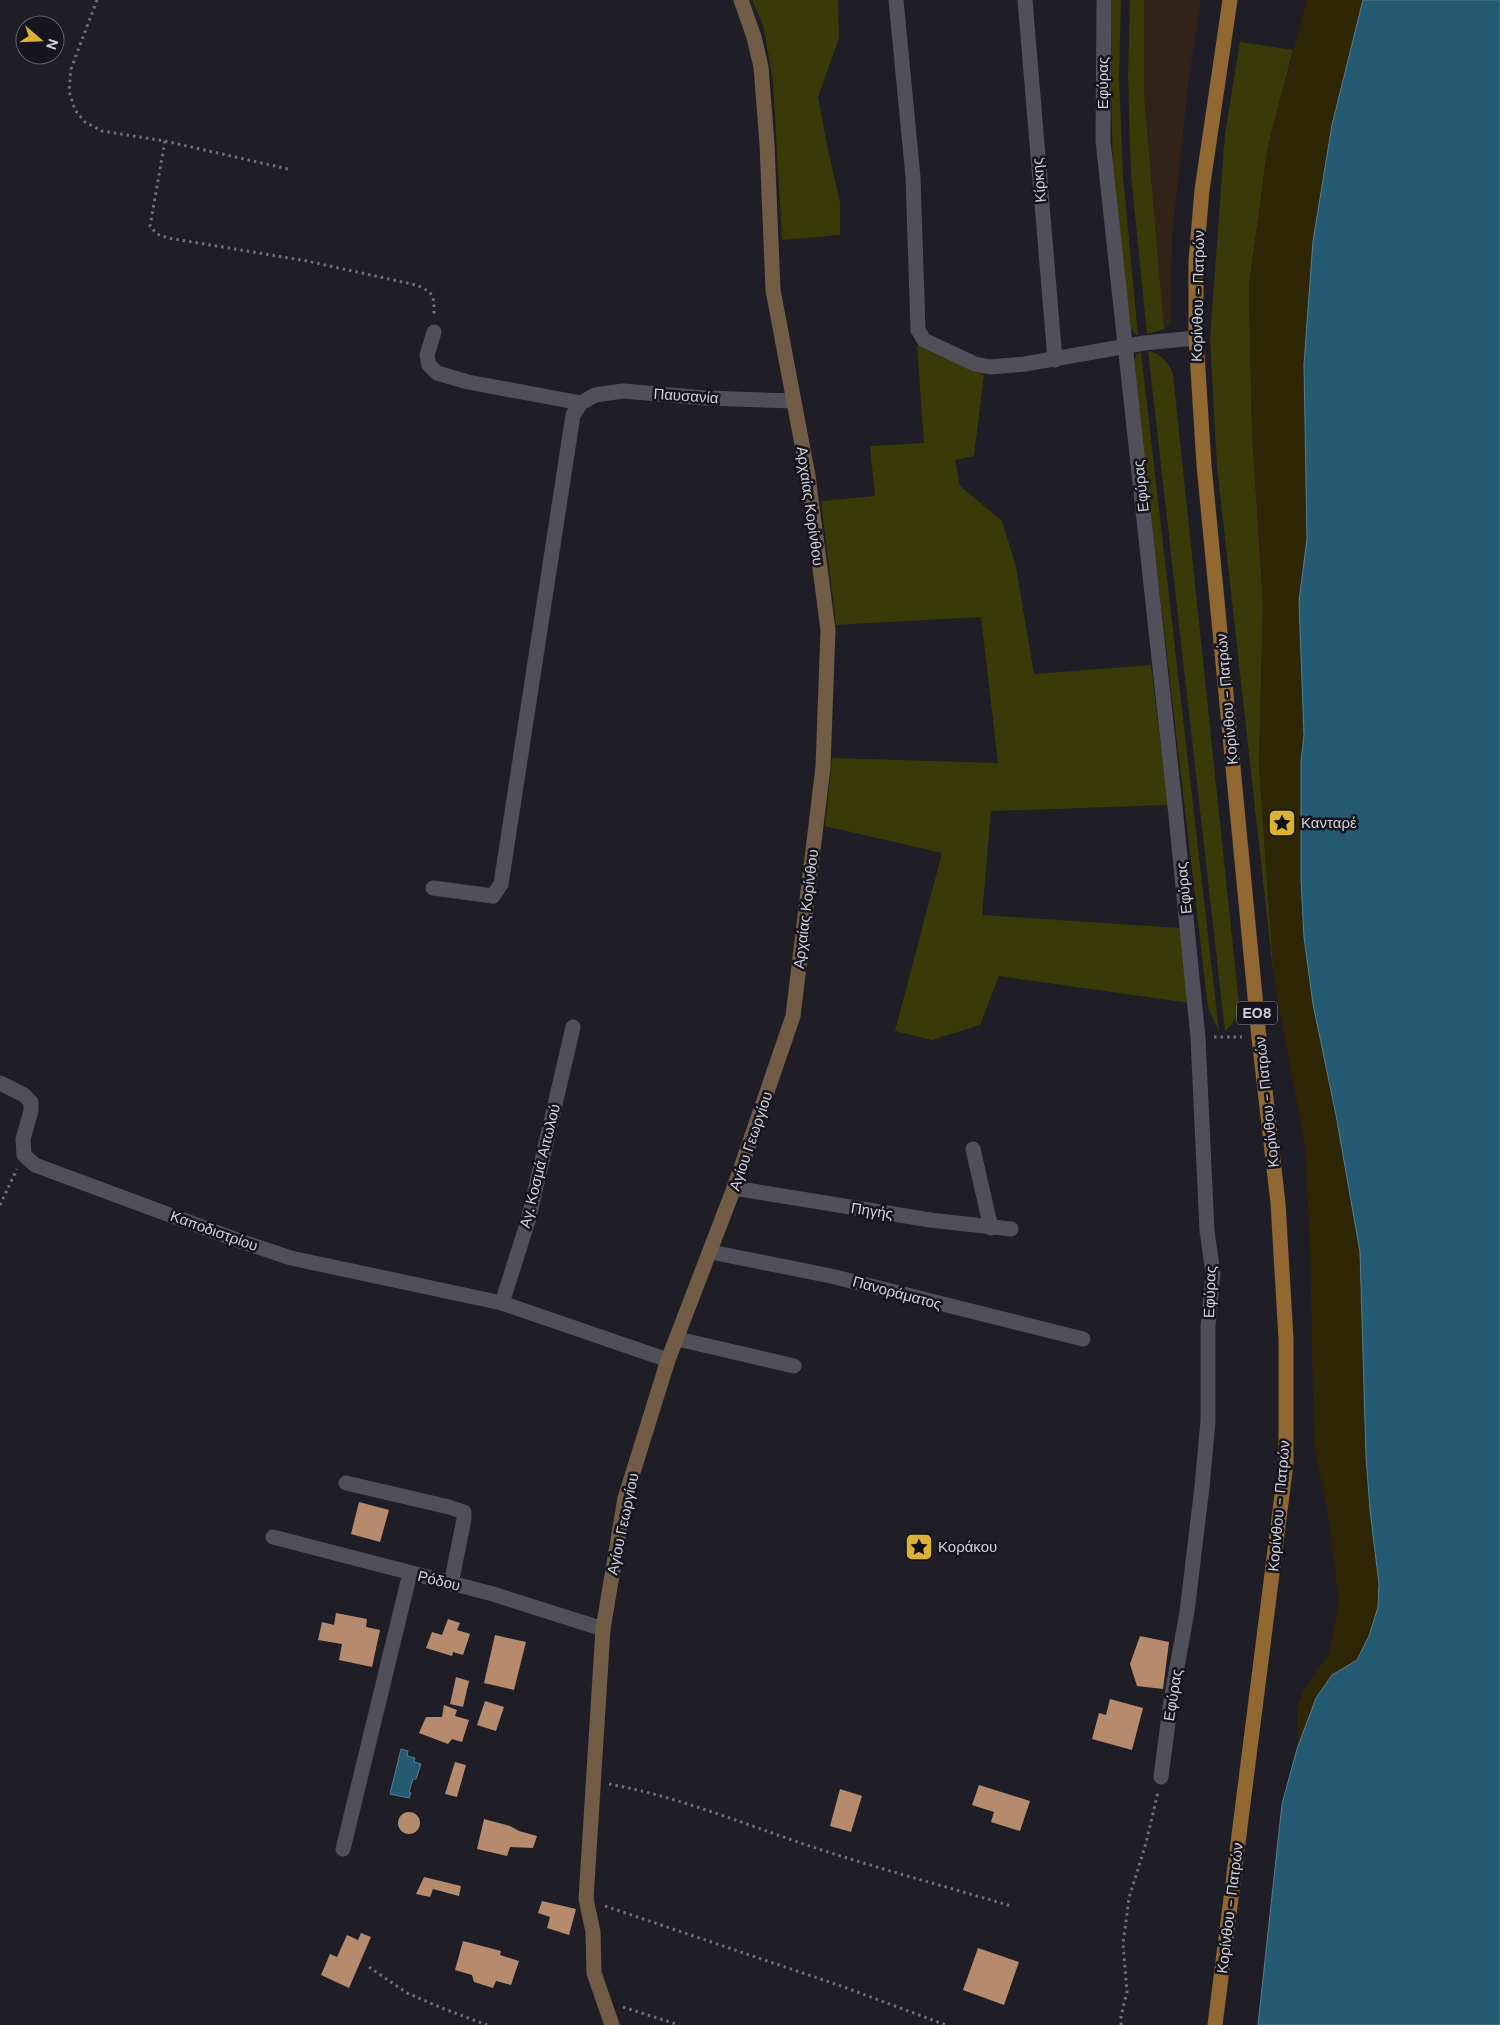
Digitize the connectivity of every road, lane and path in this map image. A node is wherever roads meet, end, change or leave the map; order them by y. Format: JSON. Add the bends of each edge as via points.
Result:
{"nodes":[{"id":1,"x":97,"y":0,"type":"edge"},
{"id":2,"x":741,"y":0,"type":"edge"},
{"id":3,"x":896,"y":0,"type":"edge"},
{"id":4,"x":1025,"y":0,"type":"edge"},
{"id":5,"x":1104,"y":0,"type":"edge"},
{"id":6,"x":1230,"y":0,"type":"edge"},
{"id":7,"x":165,"y":141,"type":"junction"},
{"id":8,"x":288,"y":169,"type":"dead end"},
{"id":9,"x":434,"y":332,"type":"joint"},
{"id":10,"x":1196,"y":338,"type":"junction"},
{"id":11,"x":1126,"y":346,"type":"junction"},
{"id":12,"x":1056,"y":360,"type":"junction"},
{"id":13,"x":793,"y":401,"type":"junction"},
{"id":14,"x":581,"y":403,"type":"junction"},
{"id":15,"x":433,"y":888,"type":"dead end"},
{"id":16,"x":793,"y":1016,"type":"joint"},
{"id":17,"x":573,"y":1027,"type":"dead end"},
{"id":18,"x":1198,"y":1038,"type":"junction"},
{"id":19,"x":1259,"y":1038,"type":"junction"},
{"id":20,"x":0,"y":1083,"type":"edge"},
{"id":21,"x":973,"y":1149,"type":"dead end"},
{"id":22,"x":24,"y":1155,"type":"junction"},
{"id":23,"x":734,"y":1188,"type":"junction"},
{"id":24,"x":0,"y":1206,"type":"edge"},
{"id":25,"x":991,"y":1228,"type":"junction"},
{"id":26,"x":1011,"y":1229,"type":"dead end"},
{"id":27,"x":711,"y":1252,"type":"junction"},
{"id":28,"x":502,"y":1303,"type":"junction"},
{"id":29,"x":678,"y":1339,"type":"junction"},
{"id":30,"x":1083,"y":1339,"type":"dead end"},
{"id":31,"x":668,"y":1360,"type":"junction"},
{"id":32,"x":794,"y":1366,"type":"dead end"},
{"id":33,"x":346,"y":1483,"type":"dead end"},
{"id":34,"x":273,"y":1537,"type":"dead end"},
{"id":35,"x":410,"y":1573,"type":"junction"},
{"id":36,"x":451,"y":1584,"type":"junction"},
{"id":37,"x":603,"y":1629,"type":"junction"},
{"id":38,"x":1161,"y":1777,"type":"joint"},
{"id":39,"x":594,"y":1781,"type":"junction"},
{"id":40,"x":343,"y":1849,"type":"dead end"},
{"id":41,"x":586,"y":1899,"type":"junction"},
{"id":42,"x":1011,"y":1906,"type":"dead end"},
{"id":43,"x":369,"y":1967,"type":"dead end"},
{"id":44,"x":605,"y":2009,"type":"junction"},
{"id":45,"x":487,"y":2025,"type":"edge"},
{"id":46,"x":612,"y":2025,"type":"edge"},
{"id":47,"x":679,"y":2025,"type":"edge"},
{"id":48,"x":946,"y":2025,"type":"edge"},
{"id":49,"x":1121,"y":2025,"type":"edge"},
{"id":50,"x":1215,"y":2025,"type":"edge"}],
"edges":[{"from":1,"to":7,"type":"path","via":[[71,69],[69,91],[76,110],[85,122],[102,130]]},
{"from":2,"to":13,"type":"street","name":"Αρχαίας Κορίνθου","via":[[761,67],[773,290]]},
{"from":3,"to":12,"type":"street","via":[[913,177],[918,330],[924,340],[975,364],[990,367]]},
{"from":4,"to":12,"type":"street","name":"Κίρκης"},
{"from":5,"to":11,"type":"street","name":"Εφύρας","via":[[1103,141]]},
{"from":6,"to":10,"type":"main road","name":"Κορίνθου - Πατρών","number":"ΕΟ8","via":[[1202,190],[1196,261]]},
{"from":7,"to":8,"type":"path"},
{"from":7,"to":9,"type":"path","via":[[150,226],[157,234],[416,285],[430,291],[434,298]]},
{"from":9,"to":14,"type":"street","via":[[427,355],[429,365],[437,373]]},
{"from":10,"to":11,"type":"street"},
{"from":10,"to":19,"type":"main road","name":"Κορίνθου - Πατρών","number":"ΕΟ8","via":[[1205,474]]},
{"from":11,"to":12,"type":"street"},
{"from":11,"to":18,"type":"street","name":"Εφύρας"},
{"from":13,"to":14,"type":"street","name":"Παυσανία","via":[[623,391],[595,395]]},
{"from":13,"to":16,"type":"street","name":"Αρχαίας Κορίνθου","via":[[808,476],[828,648],[823,766]]},
{"from":14,"to":15,"type":"street","via":[[574,415],[502,884],[493,896]]},
{"from":16,"to":23,"type":"street","name":"Αγίου Γεωργίου"},
{"from":17,"to":28,"type":"street","name":"Αγ. Κοσμά Αιτωλού","via":[[528,1220]]},
{"from":18,"to":19,"type":"path"},
{"from":18,"to":38,"type":"street","name":"Εφύρας","via":[[1207,1231],[1213,1273],[1208,1327],[1208,1421],[1196,1549]]},
{"from":19,"to":50,"type":"main road","name":"Κορίνθου - Πατρών","number":"ΕΟ8","via":[[1279,1213],[1286,1339],[1286,1463]]},
{"from":20,"to":22,"type":"street","via":[[31,1102],[23,1139]]},
{"from":21,"to":25,"type":"street"},
{"from":22,"to":24,"type":"path"},
{"from":22,"to":28,"type":"street","name":"Καποδιστρίου","via":[[35,1165],[291,1258]]},
{"from":23,"to":25,"type":"street","name":"Πηγής"},
{"from":23,"to":27,"type":"street","name":"Αγίου Γεωργίου"},
{"from":25,"to":26,"type":"street","name":"Πηγής"},
{"from":27,"to":29,"type":"street","name":"Αγίου Γεωργίου"},
{"from":27,"to":30,"type":"street","name":"Πανοράματος","via":[[831,1276]]},
{"from":28,"to":31,"type":"street","name":"Καποδιστρίου"},
{"from":29,"to":31,"type":"street","name":"Αγίου Γεωργίου"},
{"from":29,"to":32,"type":"street"},
{"from":31,"to":37,"type":"street","name":"Αγίου Γεωργίου","via":[[625,1498]]},
{"from":33,"to":36,"type":"street","via":[[464,1512]]},
{"from":34,"to":35,"type":"street","name":"Ρόδου"},
{"from":35,"to":36,"type":"street","name":"Ρόδου"},
{"from":35,"to":40,"type":"street"},
{"from":36,"to":37,"type":"street","name":"Ρόδου"},
{"from":37,"to":39,"type":"street","name":"Αγίου Γεωργίου"},
{"from":38,"to":49,"type":"path","via":[[1130,1898],[1123,1944],[1127,1992]]},
{"from":39,"to":41,"type":"street","name":"Αγίου Γεωργίου"},
{"from":39,"to":42,"type":"path","via":[[635,1788],[832,1853]]},
{"from":41,"to":44,"type":"street","name":"Αγίου Γεωργίου","via":[[593,1932],[594,1973]]},
{"from":41,"to":48,"type":"path"},
{"from":43,"to":45,"type":"path","via":[[407,1993]]},
{"from":44,"to":46,"type":"street","name":"Αγίου Γεωργίου"},
{"from":44,"to":47,"type":"path","via":[[623,2007]]}]}
